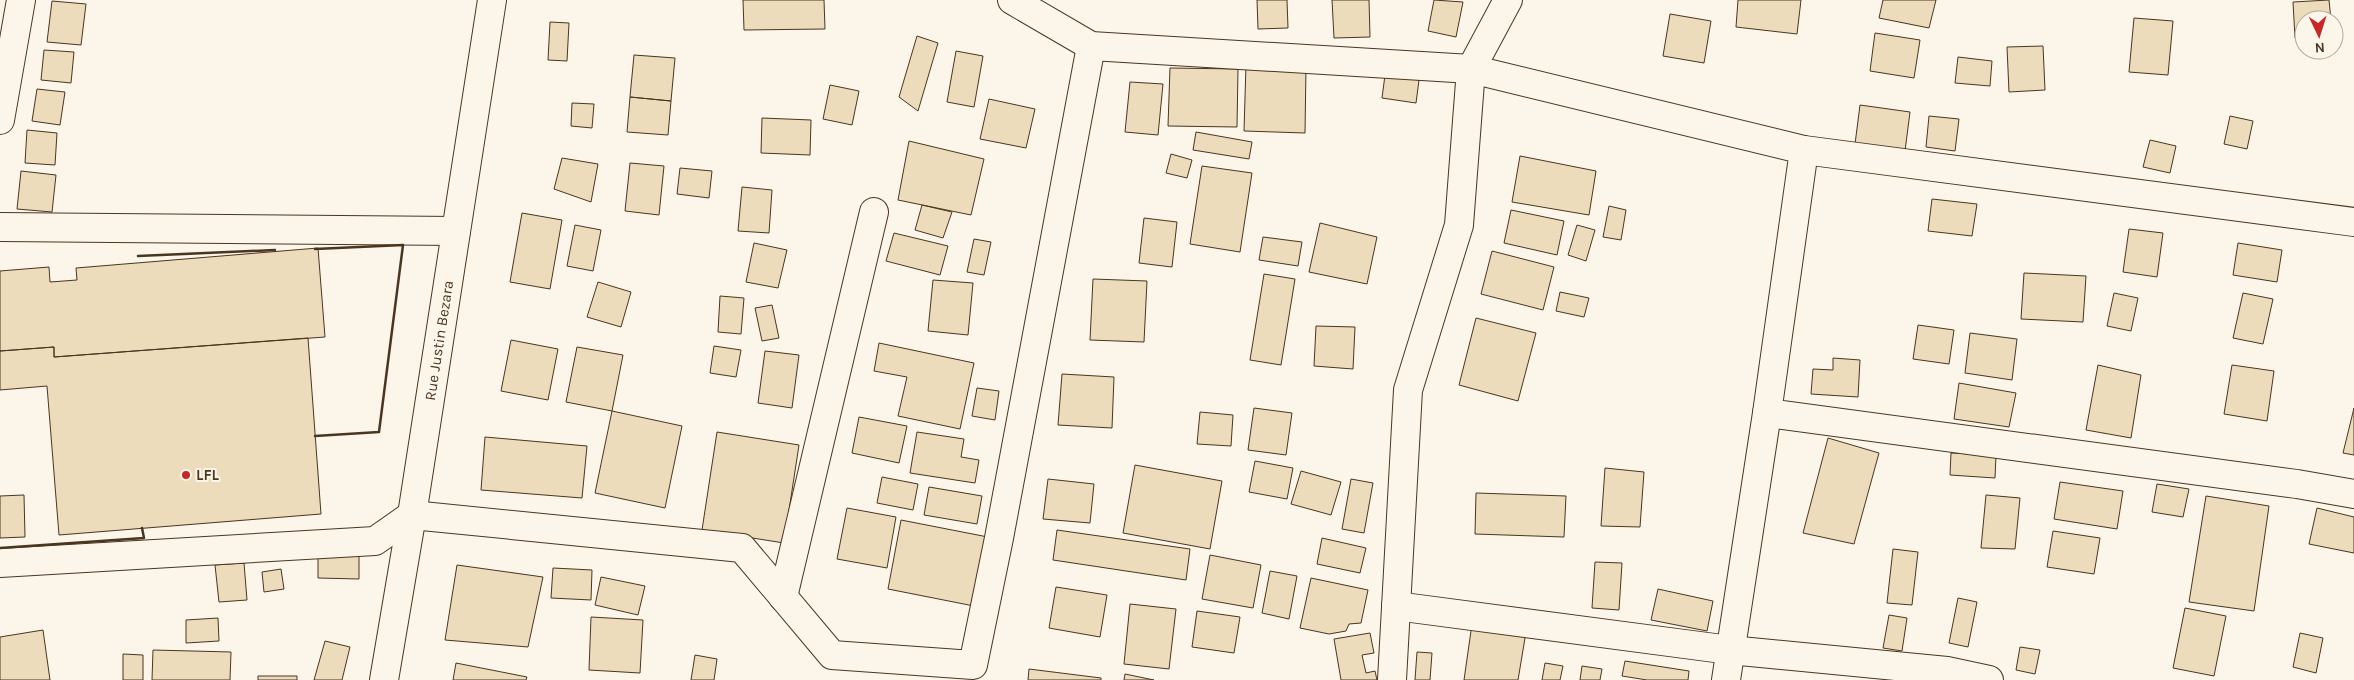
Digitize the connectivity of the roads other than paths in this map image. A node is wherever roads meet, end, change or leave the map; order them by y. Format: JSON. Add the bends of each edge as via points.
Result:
{"nodes":[{"id":1,"x":21,"y":0,"type":"edge"},
{"id":2,"x":492,"y":0,"type":"edge"},
{"id":3,"x":1012,"y":0,"type":"edge"},
{"id":4,"x":1508,"y":0,"type":"edge"},
{"id":5,"x":1091,"y":46,"type":"junction"},
{"id":6,"x":1470,"y":70,"type":"junction"},
{"id":7,"x":0,"y":120,"type":"edge"},
{"id":8,"x":1804,"y":150,"type":"junction"},
{"id":9,"x":874,"y":212,"type":"dead end"},
{"id":10,"x":2354,"y":222,"type":"edge"},
{"id":11,"x":0,"y":227,"type":"edge"},
{"id":12,"x":456,"y":231,"type":"junction"},
{"id":13,"x":1767,"y":413,"type":"junction"},
{"id":14,"x":2354,"y":494,"type":"edge"},
{"id":15,"x":412,"y":515,"type":"junction"},
{"id":16,"x":0,"y":563,"type":"edge"},
{"id":17,"x":783,"y":598,"type":"junction"},
{"id":18,"x":1396,"y":606,"type":"junction"},
{"id":19,"x":1730,"y":650,"type":"junction"},
{"id":20,"x":972,"y":672,"type":"edge"},
{"id":21,"x":384,"y":680,"type":"edge"},
{"id":22,"x":1392,"y":680,"type":"edge"},
{"id":23,"x":1726,"y":680,"type":"edge"},
{"id":24,"x":1989,"y":680,"type":"edge"}],
"edges":[{"from":1,"to":7,"type":"street"},
{"from":2,"to":12,"type":"street","name":"Rue Justin Bezara"},
{"from":3,"to":5,"type":"street"},
{"from":4,"to":6,"type":"street"},
{"from":5,"to":6,"type":"street"},
{"from":5,"to":20,"type":"street"},
{"from":6,"to":8,"type":"street"},
{"from":6,"to":18,"type":"street","via":[[1459,225],[1408,390]]},
{"from":8,"to":10,"type":"street"},
{"from":8,"to":13,"type":"street"},
{"from":9,"to":17,"type":"street"},
{"from":11,"to":12,"type":"street"},
{"from":12,"to":15,"type":"street","name":"Rue Justin Bezara"},
{"from":13,"to":14,"type":"street"},
{"from":13,"to":19,"type":"street"},
{"from":15,"to":16,"type":"street","via":[[376,541]]},
{"from":15,"to":17,"type":"street","via":[[742,548]]},
{"from":15,"to":21,"type":"street","name":"Rue Justin Bezara"},
{"from":17,"to":20,"type":"street","via":[[832,655]]},
{"from":18,"to":19,"type":"street"},
{"from":18,"to":22,"type":"street"},
{"from":19,"to":23,"type":"street"},
{"from":19,"to":24,"type":"street","via":[[1947,671]]}]}
